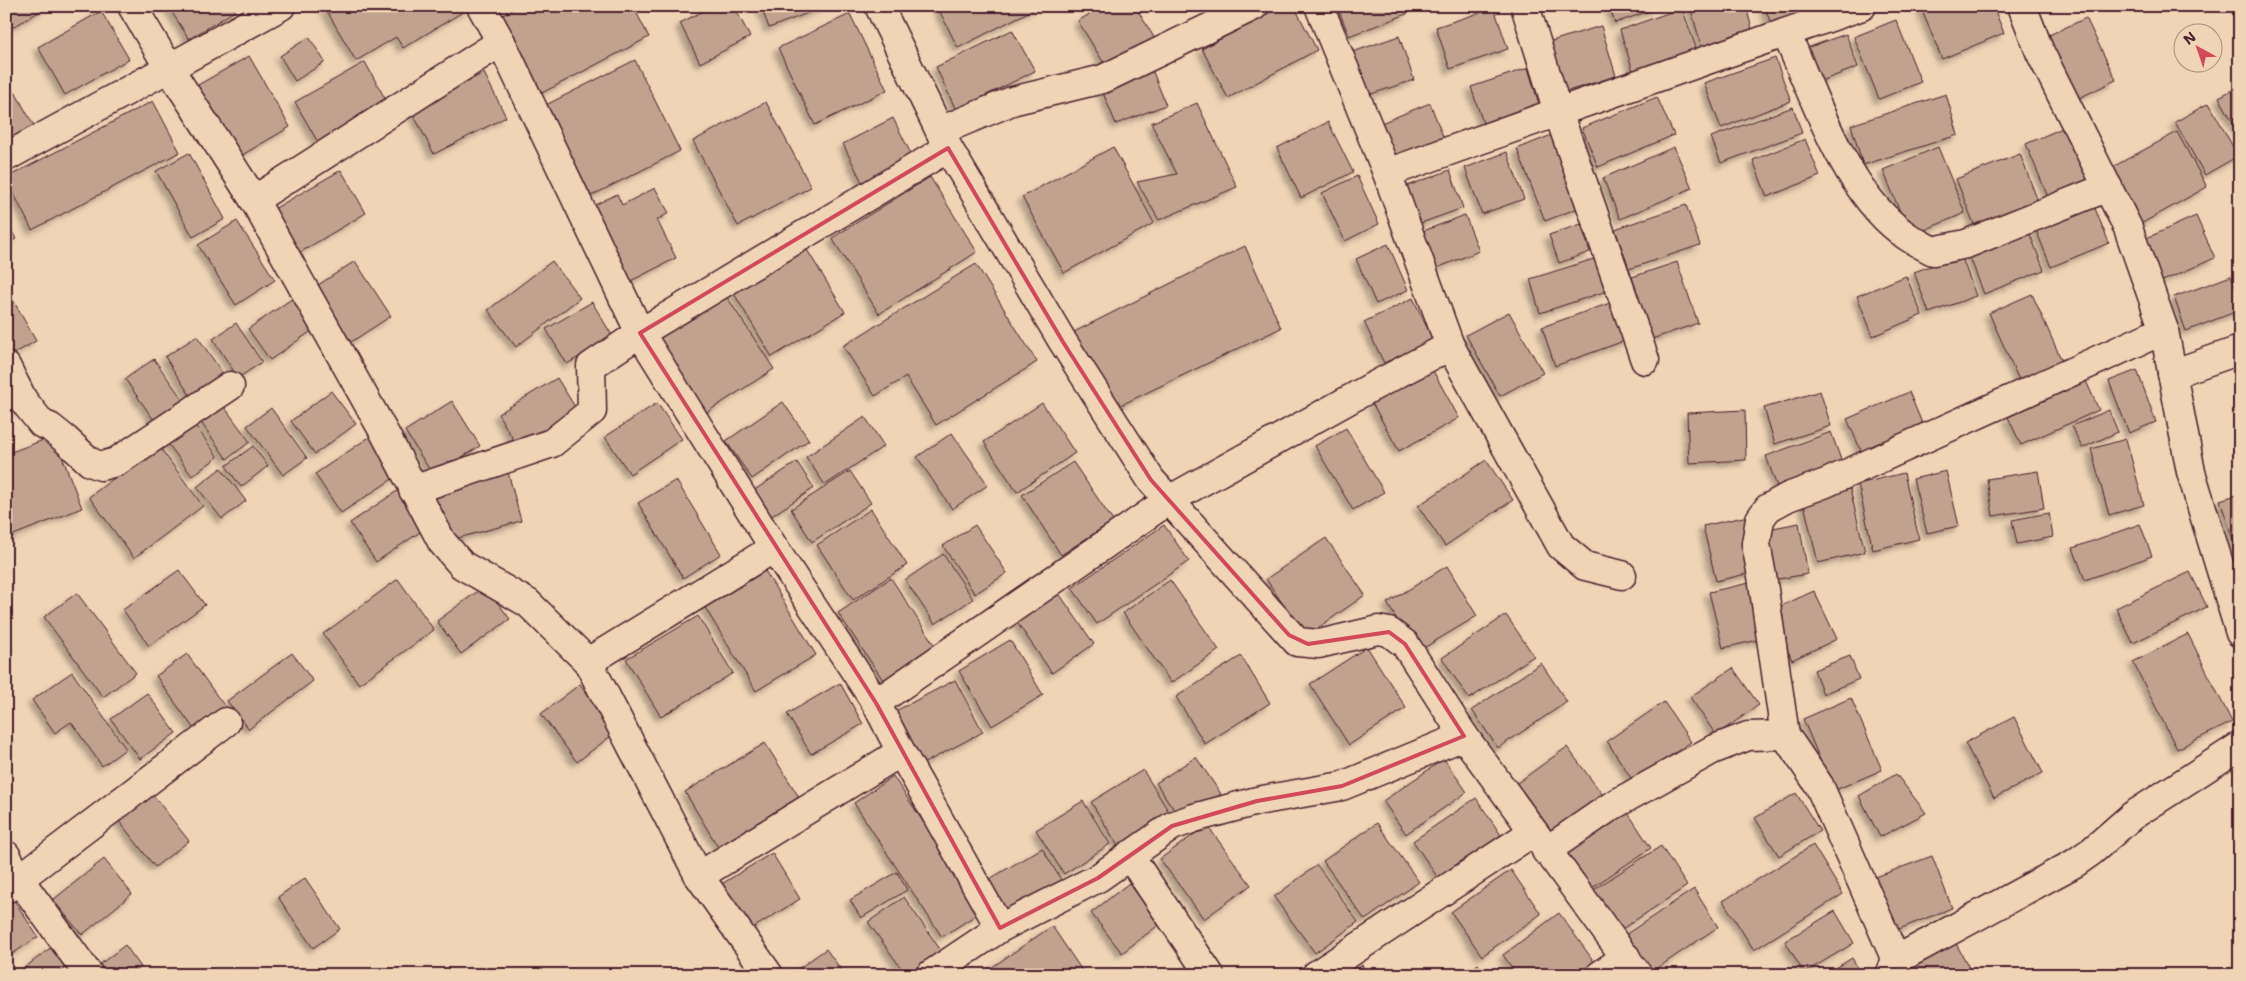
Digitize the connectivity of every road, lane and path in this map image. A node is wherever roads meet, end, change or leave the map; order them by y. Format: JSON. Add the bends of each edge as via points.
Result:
{"nodes":[{"id":1,"x":132,"y":6,"type":"edge"},
{"id":2,"x":281,"y":6,"type":"edge"},
{"id":3,"x":481,"y":6,"type":"edge"},
{"id":4,"x":879,"y":6,"type":"edge"},
{"id":5,"x":1254,"y":6,"type":"edge"},
{"id":6,"x":1319,"y":6,"type":"edge"},
{"id":7,"x":1525,"y":6,"type":"edge"},
{"id":8,"x":1862,"y":6,"type":"edge"},
{"id":9,"x":2022,"y":6,"type":"edge"},
{"id":10,"x":1786,"y":33,"type":"junction"},
{"id":11,"x":501,"y":42,"type":"junction"},
{"id":12,"x":169,"y":68,"type":"junction"},
{"id":13,"x":1558,"y":112,"type":"junction"},
{"id":14,"x":944,"y":140,"type":"junction"},
{"id":15,"x":6,"y":157,"type":"edge"},
{"id":16,"x":1386,"y":173,"type":"junction"},
{"id":17,"x":2108,"y":187,"type":"junction"},
{"id":18,"x":254,"y":200,"type":"junction"},
{"id":19,"x":2164,"y":330,"type":"junction"},
{"id":20,"x":640,"y":333,"type":"junction"},
{"id":21,"x":1450,"y":346,"type":"junction"},
{"id":22,"x":2240,"y":350,"type":"edge"},
{"id":23,"x":1645,"y":360,"type":"dead end"},
{"id":24,"x":6,"y":366,"type":"edge"},
{"id":25,"x":2172,"y":374,"type":"junction"},
{"id":26,"x":230,"y":386,"type":"dead end"},
{"id":27,"x":413,"y":490,"type":"junction"},
{"id":28,"x":1169,"y":500,"type":"junction"},
{"id":29,"x":774,"y":548,"type":"junction"},
{"id":30,"x":1622,"y":575,"type":"dead end"},
{"id":31,"x":2240,"y":632,"type":"edge"},
{"id":32,"x":588,"y":662,"type":"junction"},
{"id":33,"x":876,"y":702,"type":"junction"},
{"id":34,"x":226,"y":722,"type":"dead end"},
{"id":35,"x":1785,"y":734,"type":"junction"},
{"id":36,"x":1464,"y":736,"type":"junction"},
{"id":37,"x":2240,"y":746,"type":"edge"},
{"id":38,"x":901,"y":752,"type":"junction"},
{"id":39,"x":1539,"y":841,"type":"junction"},
{"id":40,"x":6,"y":855,"type":"edge"},
{"id":41,"x":1129,"y":855,"type":"junction"},
{"id":42,"x":699,"y":876,"type":"junction"},
{"id":43,"x":12,"y":884,"type":"edge"},
{"id":44,"x":1000,"y":928,"type":"junction"},
{"id":45,"x":1632,"y":966,"type":"edge"},
{"id":46,"x":1893,"y":967,"type":"edge"},
{"id":47,"x":89,"y":975,"type":"edge"},
{"id":48,"x":769,"y":975,"type":"edge"},
{"id":49,"x":930,"y":975,"type":"edge"},
{"id":50,"x":1210,"y":975,"type":"edge"},
{"id":51,"x":1316,"y":975,"type":"edge"},
{"id":52,"x":1600,"y":975,"type":"edge"}],
"edges":[{"from":1,"to":12,"type":"street"},
{"from":2,"to":12,"type":"street"},
{"from":3,"to":11,"type":"street"},
{"from":4,"to":14,"type":"street"},
{"from":5,"to":14,"type":"street","via":[[1103,78],[1012,101]]},
{"from":6,"to":16,"type":"street"},
{"from":7,"to":13,"type":"street"},
{"from":8,"to":10,"type":"street"},
{"from":9,"to":17,"type":"street","via":[[2040,52]]},
{"from":10,"to":13,"type":"street"},
{"from":10,"to":17,"type":"street","via":[[1844,163],[1872,203],[1900,232],[1933,251],[1966,244]]},
{"from":11,"to":18,"type":"street"},
{"from":11,"to":20,"type":"street"},
{"from":12,"to":15,"type":"street"},
{"from":12,"to":18,"type":"street"},
{"from":13,"to":16,"type":"street"},
{"from":13,"to":23,"type":"street"},
{"from":14,"to":20,"type":"street"},
{"from":14,"to":28,"type":"street","via":[[1063,342],[1151,480]]},
{"from":16,"to":21,"type":"street"},
{"from":17,"to":19,"type":"street","via":[[2128,228]]},
{"from":18,"to":27,"type":"street"},
{"from":19,"to":25,"type":"street"},
{"from":19,"to":35,"type":"street","via":[[1768,508],[1760,519],[1756,544]]},
{"from":20,"to":27,"type":"street","via":[[592,366],[592,411],[552,443]]},
{"from":20,"to":29,"type":"street"},
{"from":21,"to":28,"type":"street"},
{"from":21,"to":30,"type":"street","via":[[1561,546],[1585,566]]},
{"from":22,"to":25,"type":"street"},
{"from":24,"to":26,"type":"street","via":[[23,400],[42,424],[90,462],[102,466],[116,462]]},
{"from":25,"to":31,"type":"street","via":[[2191,472]]},
{"from":27,"to":32,"type":"street","via":[[442,542],[462,565],[528,603]]},
{"from":28,"to":33,"type":"street"},
{"from":28,"to":36,"type":"street","via":[[1297,642],[1319,644],[1378,630],[1396,636],[1405,644]]},
{"from":29,"to":32,"type":"street"},
{"from":29,"to":33,"type":"street"},
{"from":32,"to":42,"type":"street"},
{"from":33,"to":38,"type":"street"},
{"from":34,"to":43,"type":"street"},
{"from":35,"to":39,"type":"street","via":[[1748,736],[1712,750],[1610,808]]},
{"from":35,"to":46,"type":"street","via":[[1818,784]]},
{"from":36,"to":39,"type":"street"},
{"from":36,"to":41,"type":"street","via":[[1342,786],[1256,801],[1194,818],[1172,826]]},
{"from":37,"to":46,"type":"street","via":[[2132,816],[2075,863]]},
{"from":38,"to":42,"type":"street"},
{"from":38,"to":44,"type":"street"},
{"from":39,"to":45,"type":"street"},
{"from":39,"to":51,"type":"street"},
{"from":40,"to":43,"type":"street"},
{"from":41,"to":44,"type":"street","via":[[1098,878]]},
{"from":41,"to":50,"type":"street"},
{"from":42,"to":48,"type":"street"},
{"from":43,"to":47,"type":"street"},
{"from":44,"to":49,"type":"street"},
{"from":45,"to":52,"type":"street"}]}
